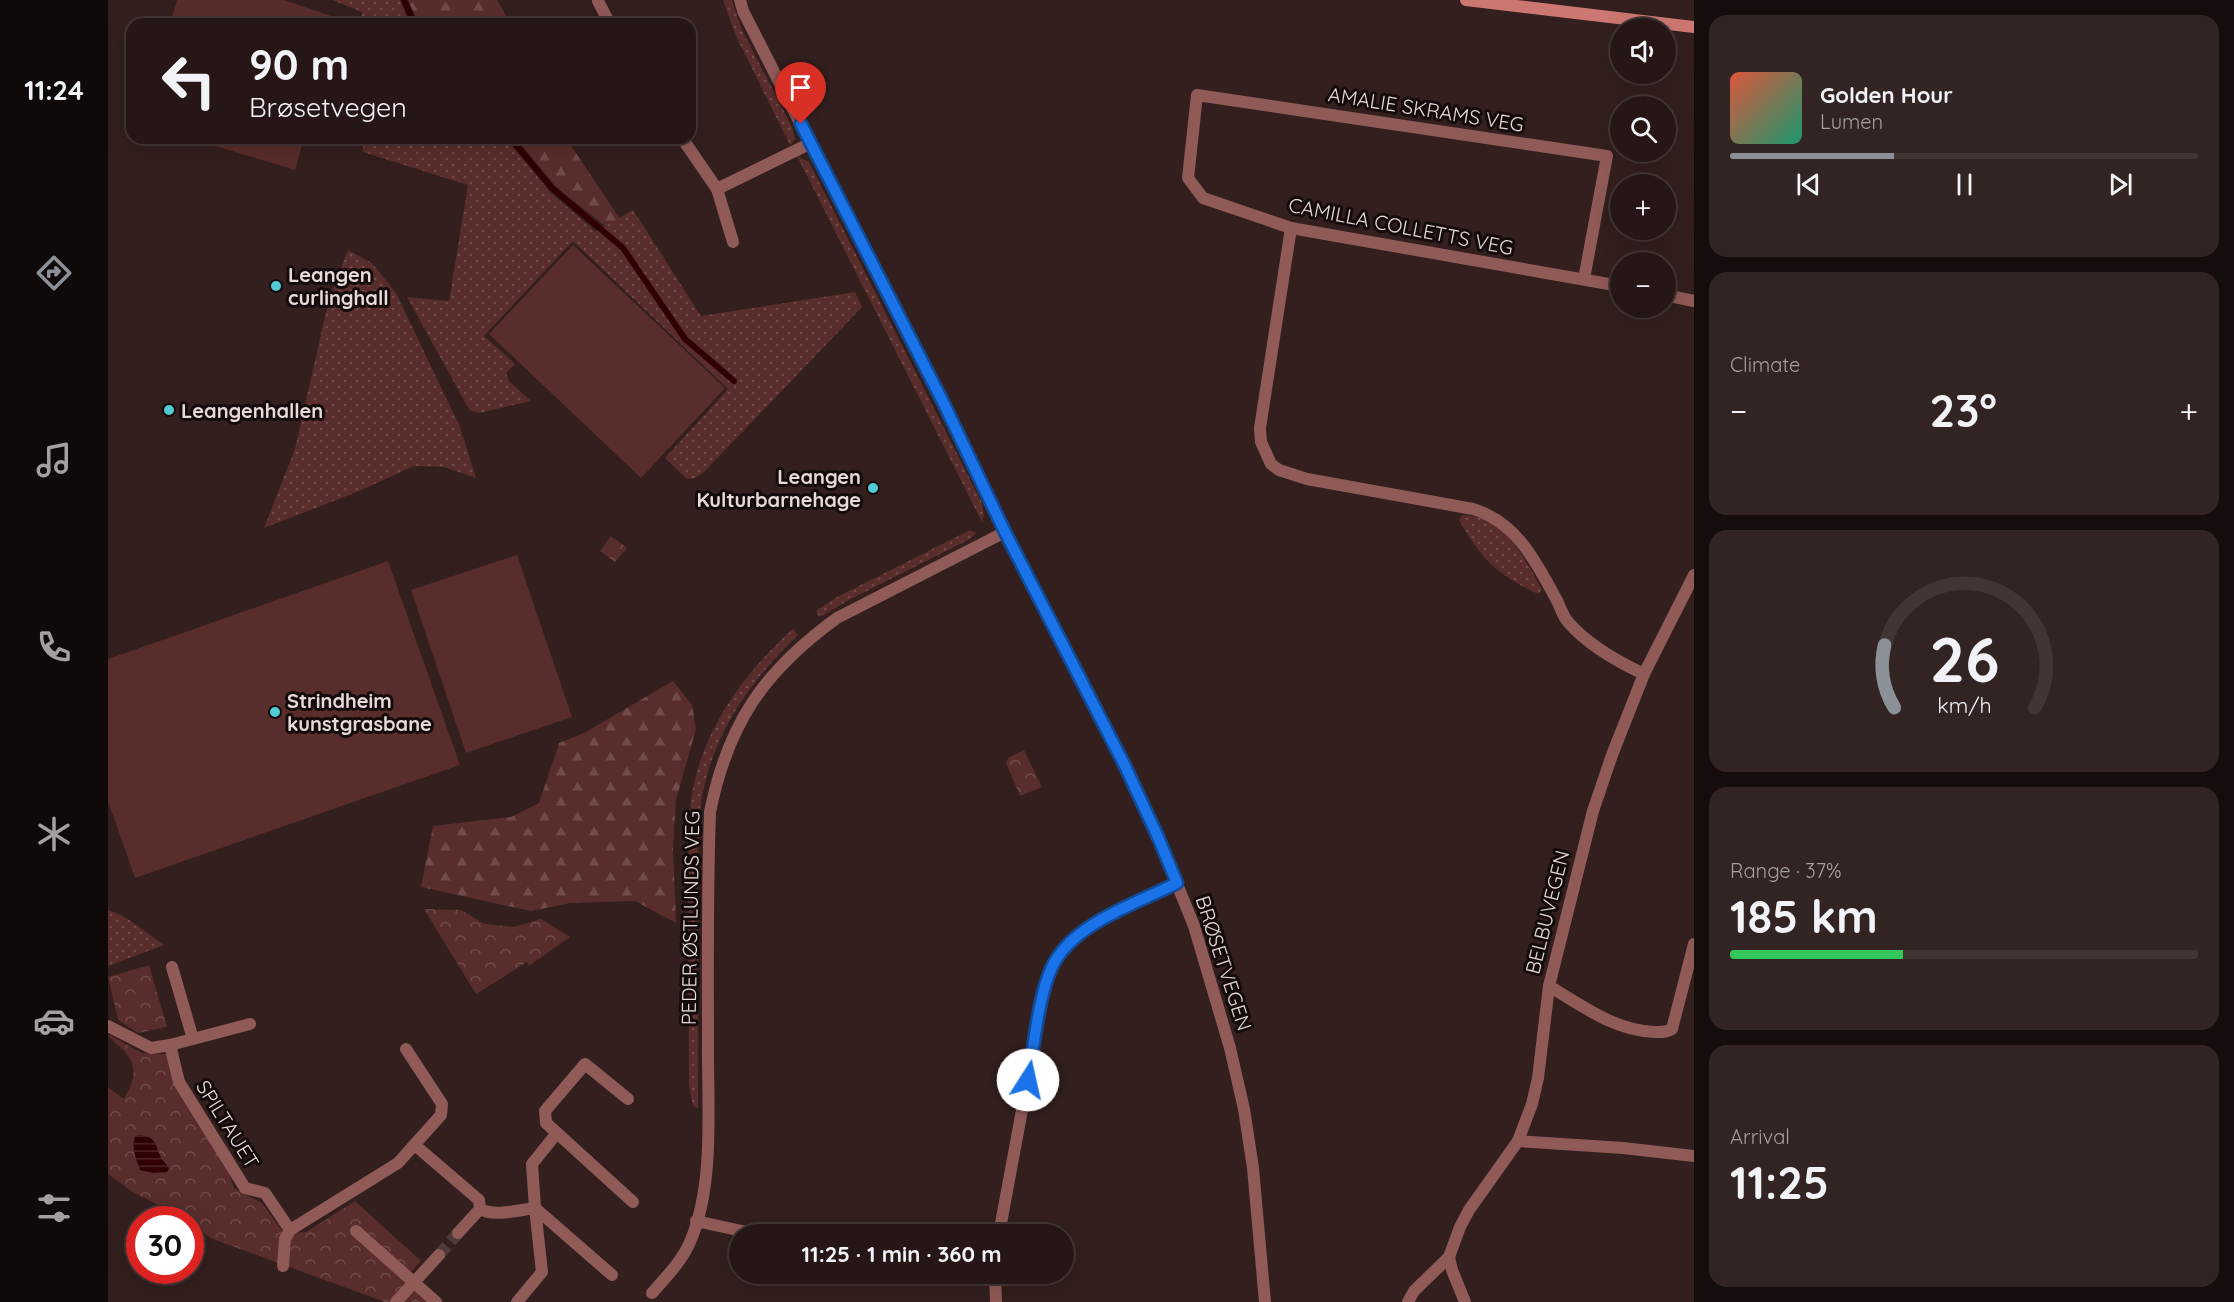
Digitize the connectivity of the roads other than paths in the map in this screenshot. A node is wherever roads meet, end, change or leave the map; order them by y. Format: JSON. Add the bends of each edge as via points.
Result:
{"nodes":[{"id":1,"x":740,"y":0,"type":"edge"},
{"id":2,"x":1466,"y":0,"type":"edge"},
{"id":3,"x":598,"y":1,"type":"edge"},
{"id":4,"x":607,"y":18,"type":"edge"},
{"id":5,"x":1694,"y":27,"type":"edge"},
{"id":6,"x":811,"y":143,"type":"junction"},
{"id":7,"x":686,"y":144,"type":"edge"},
{"id":8,"x":1188,"y":178,"type":"joint"},
{"id":9,"x":717,"y":189,"type":"junction"},
{"id":10,"x":1291,"y":228,"type":"junction"},
{"id":11,"x":733,"y":242,"type":"dead end"},
{"id":12,"x":1584,"y":279,"type":"junction"},
{"id":13,"x":1610,"y":284,"type":"edge"},
{"id":14,"x":1676,"y":298,"type":"edge"},
{"id":15,"x":1694,"y":301,"type":"edge"},
{"id":16,"x":1005,"y":532,"type":"junction"},
{"id":17,"x":1694,"y":574,"type":"edge"},
{"id":18,"x":1644,"y":674,"type":"junction"},
{"id":19,"x":1177,"y":883,"type":"junction"},
{"id":20,"x":1694,"y":944,"type":"edge"},
{"id":21,"x":172,"y":968,"type":"dead end"},
{"id":22,"x":1549,"y":986,"type":"junction"},
{"id":23,"x":250,"y":1024,"type":"dead end"},
{"id":24,"x":108,"y":1026,"type":"edge"},
{"id":25,"x":193,"y":1039,"type":"junction"},
{"id":26,"x":170,"y":1045,"type":"junction"},
{"id":27,"x":406,"y":1049,"type":"dead end"},
{"id":28,"x":628,"y":1099,"type":"dead end"},
{"id":29,"x":557,"y":1133,"type":"junction"},
{"id":30,"x":1518,"y":1141,"type":"junction"},
{"id":31,"x":416,"y":1146,"type":"junction"},
{"id":32,"x":1694,"y":1156,"type":"edge"},
{"id":33,"x":633,"y":1202,"type":"dead end"},
{"id":34,"x":535,"y":1208,"type":"junction"},
{"id":35,"x":480,"y":1209,"type":"junction"},
{"id":36,"x":696,"y":1221,"type":"junction"},
{"id":37,"x":1001,"y":1224,"type":"edge"},
{"id":38,"x":729,"y":1228,"type":"edge"},
{"id":39,"x":290,"y":1230,"type":"junction"},
{"id":40,"x":356,"y":1231,"type":"dead end"},
{"id":41,"x":458,"y":1233,"type":"tunnel mouth"},
{"id":42,"x":439,"y":1255,"type":"tunnel mouth"},
{"id":43,"x":1449,"y":1257,"type":"junction"},
{"id":44,"x":283,"y":1266,"type":"dead end"},
{"id":45,"x":612,"y":1275,"type":"dead end"},
{"id":46,"x":414,"y":1282,"type":"junction"},
{"id":47,"x":995,"y":1284,"type":"edge"},
{"id":48,"x":652,"y":1293,"type":"dead end"},
{"id":49,"x":396,"y":1302,"type":"edge"},
{"id":50,"x":436,"y":1302,"type":"edge"},
{"id":51,"x":517,"y":1302,"type":"edge"},
{"id":52,"x":996,"y":1302,"type":"edge"},
{"id":53,"x":1265,"y":1302,"type":"edge"},
{"id":54,"x":1408,"y":1302,"type":"edge"},
{"id":55,"x":1465,"y":1302,"type":"edge"}],
"edges":[{"from":1,"to":6,"type":"street","name":"BRØSETVEGEN"},
{"from":2,"to":5,"type":"street"},
{"from":3,"to":4,"type":"street"},
{"from":6,"to":9,"type":"street"},
{"from":6,"to":16,"type":"street","name":"BRØSETVEGEN"},
{"from":7,"to":9,"type":"street"},
{"from":8,"to":10,"type":"street","name":"CAMILLA COLLETTS VEG","via":[[1203,198]]},
{"from":8,"to":12,"type":"street","name":"AMALIE SKRAMS VEG","via":[[1197,94],[1607,156]]},
{"from":9,"to":11,"type":"street"},
{"from":10,"to":12,"type":"street","name":"CAMILLA COLLETTS VEG"},
{"from":10,"to":18,"type":"street","via":[[1260,428],[1260,442],[1271,464],[1307,479],[1473,508],[1498,519],[1524,545],[1566,619],[1588,643]]},
{"from":12,"to":13,"type":"street","name":"CAMILLA COLLETTS VEG"},
{"from":14,"to":15,"type":"street"},
{"from":16,"to":19,"type":"street","name":"BRØSETVEGEN","via":[[1132,780]]},
{"from":16,"to":36,"type":"street","name":"PEDER ØSTLUNDS VEG","via":[[837,618],[783,663],[737,726],[717,775],[710,812],[706,1173]]},
{"from":17,"to":18,"type":"street","name":"BELBUVEGEN"},
{"from":18,"to":22,"type":"street","name":"BELBUVEGEN","via":[[1593,811]]},
{"from":19,"to":37,"type":"street","via":[[1094,924],[1062,950],[1052,967]]},
{"from":19,"to":53,"type":"street","name":"BRØSETVEGEN","via":[[1214,991],[1244,1109]]},
{"from":20,"to":22,"type":"street","via":[[1671,1029],[1665,1033],[1638,1031],[1617,1024]]},
{"from":21,"to":25,"type":"street"},
{"from":22,"to":30,"type":"street","name":"BELBUVEGEN","via":[[1538,1078]]},
{"from":23,"to":25,"type":"street"},
{"from":24,"to":26,"type":"street","via":[[151,1048]]},
{"from":25,"to":26,"type":"street"},
{"from":26,"to":39,"type":"street","name":"SPILTAUET","via":[[179,1083],[245,1188],[265,1193]]},
{"from":27,"to":31,"type":"street","via":[[442,1104],[441,1115]]},
{"from":28,"to":29,"type":"street","via":[[585,1064],[545,1111],[546,1123]]},
{"from":29,"to":33,"type":"street"},
{"from":29,"to":34,"type":"street","via":[[532,1164]]},
{"from":30,"to":32,"type":"street"},
{"from":30,"to":43,"type":"street","name":"BELBUVEGEN","via":[[1469,1210]]},
{"from":31,"to":35,"type":"street","via":[[479,1200]]},
{"from":31,"to":39,"type":"street","via":[[392,1167]]},
{"from":34,"to":35,"type":"street","via":[[494,1212]]},
{"from":34,"to":45,"type":"street"},
{"from":34,"to":51,"type":"street","via":[[542,1272]]},
{"from":35,"to":41,"type":"street"},
{"from":36,"to":38,"type":"street"},
{"from":36,"to":48,"type":"street","name":"PEDER ØSTLUNDS VEG","via":[[690,1242]]},
{"from":39,"to":44,"type":"street","via":[[285,1239]]},
{"from":40,"to":46,"type":"street"},
{"from":42,"to":46,"type":"street"},
{"from":43,"to":54,"type":"street","name":"BELBUVEGEN"},
{"from":43,"to":55,"type":"street"},
{"from":46,"to":49,"type":"street"},
{"from":46,"to":50,"type":"street"},
{"from":47,"to":52,"type":"street"}]}
